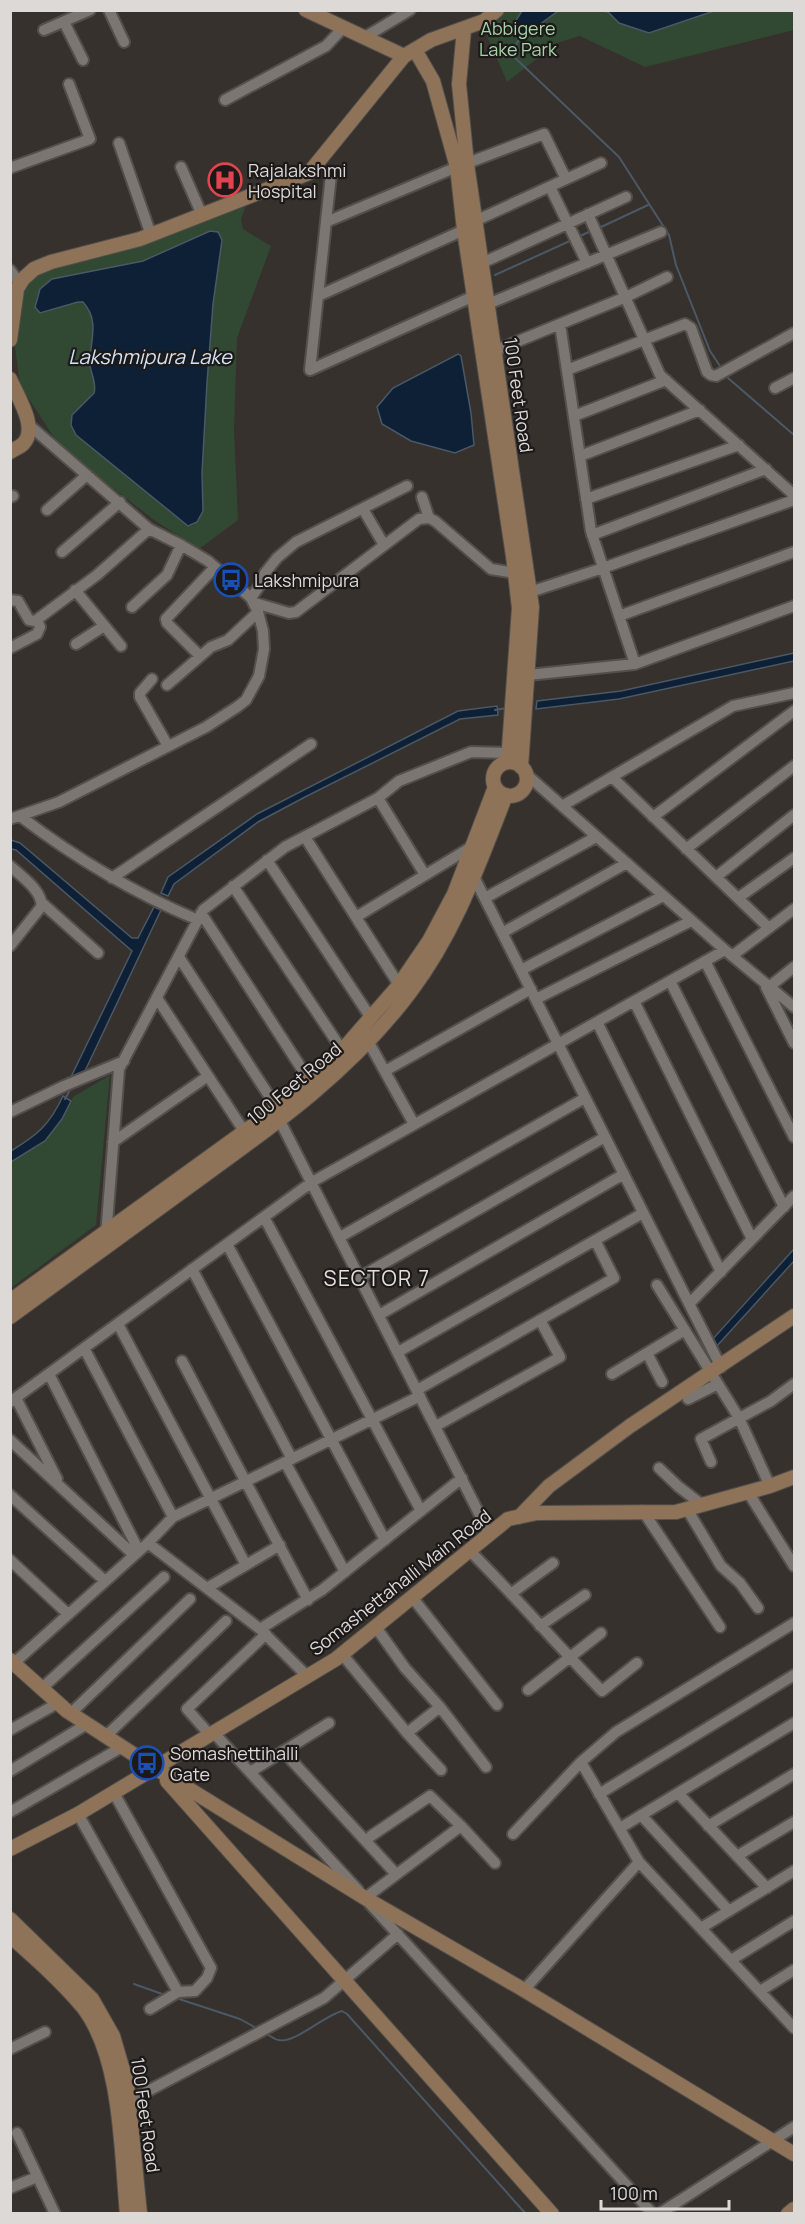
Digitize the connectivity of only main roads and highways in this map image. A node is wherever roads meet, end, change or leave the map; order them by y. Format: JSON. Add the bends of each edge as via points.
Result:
{"nodes":[{"id":1,"x":497,"y":10,"type":"edge"},
{"id":2,"x":318,"y":12,"type":"edge"},
{"id":3,"x":465,"y":29,"type":"junction"},
{"id":4,"x":409,"y":53,"type":"junction"},
{"id":5,"x":462,"y":165,"type":"junction"},
{"id":6,"x":16,"y":288,"type":"edge"},
{"id":7,"x":10,"y":340,"type":"edge"},
{"id":8,"x":10,"y":379,"type":"edge"},
{"id":9,"x":10,"y":452,"type":"edge"},
{"id":10,"x":521,"y":674,"type":"junction"},
{"id":11,"x":516,"y":764,"type":"junction"},
{"id":12,"x":501,"y":791,"type":"junction"},
{"id":13,"x":278,"y":1114,"type":"junction"},
{"id":14,"x":10,"y":1301,"type":"edge"},
{"id":15,"x":795,"y":1316,"type":"edge"},
{"id":16,"x":10,"y":1317,"type":"edge"},
{"id":17,"x":794,"y":1478,"type":"edge"},
{"id":18,"x":519,"y":1517,"type":"junction"},
{"id":19,"x":12,"y":1662,"type":"edge"},
{"id":20,"x":156,"y":1768,"type":"junction"},
{"id":21,"x":10,"y":1849,"type":"edge"},
{"id":22,"x":10,"y":1919,"type":"edge"},
{"id":23,"x":10,"y":1936,"type":"edge"},
{"id":24,"x":795,"y":2154,"type":"edge"},
{"id":25,"x":795,"y":2209,"type":"edge"},
{"id":26,"x":127,"y":2214,"type":"edge"},
{"id":27,"x":140,"y":2214,"type":"edge"},
{"id":28,"x":552,"y":2214,"type":"edge"},
{"id":29,"x":788,"y":2214,"type":"edge"}],
"edges":[{"from":1,"to":3,"type":"main road"},
{"from":2,"to":4,"type":"main road","via":[[343,28]]},
{"from":3,"to":4,"type":"main road","via":[[431,40]]},
{"from":3,"to":5,"type":"main road","name":"100 Feet Road","via":[[459,84]]},
{"from":4,"to":5,"type":"main road","name":"100 Feet Road","via":[[433,81]]},
{"from":4,"to":6,"type":"main road","via":[[309,173],[151,235],[51,262],[34,269]]},
{"from":5,"to":10,"type":"main road","name":"100 Feet Road","via":[[464,230],[515,573]]},
{"from":5,"to":10,"type":"main road","name":"100 Feet Road","via":[[482,263],[532,607]]},
{"from":6,"to":7,"type":"main road"},
{"from":8,"to":9,"type":"main road","via":[[29,425],[23,444]]},
{"from":10,"to":11,"type":"main road","name":"100 Feet Road"},
{"from":11,"to":12,"type":"main road","name":"100 Feet Road","via":[[496,769],[493,778]]},
{"from":11,"to":12,"type":"main road","name":"100 Feet Road","via":[[526,783],[513,795]]},
{"from":12,"to":13,"type":"main road","name":"100 Feet Road","via":[[454,894],[399,985]]},
{"from":12,"to":13,"type":"main road","name":"100 Feet Road","via":[[466,899],[411,991],[340,1071]]},
{"from":13,"to":14,"type":"main road","name":"100 Feet Road","via":[[244,1131]]},
{"from":13,"to":16,"type":"main road","name":"100 Feet Road"},
{"from":15,"to":18,"type":"main road","via":[[717,1374],[630,1426],[549,1486]]},
{"from":17,"to":18,"type":"main road","name":"Somashettahalli Main Road","via":[[676,1512],[537,1513]]},
{"from":18,"to":20,"type":"main road","name":"Somashettahalli Main Road","via":[[508,1519],[489,1533],[342,1654]]},
{"from":19,"to":20,"type":"main road","via":[[71,1713]]},
{"from":20,"to":21,"type":"main road","name":"Somashettahalli Main Road"},
{"from":20,"to":24,"type":"main road","via":[[364,1898]]},
{"from":20,"to":28,"type":"main road"},
{"from":22,"to":27,"type":"main road","name":"100 Feet Road","via":[[92,1999],[119,2052],[129,2101]]},
{"from":23,"to":26,"type":"main road","name":"100 Feet Road","via":[[82,2007],[101,2041],[115,2086]]},
{"from":25,"to":29,"type":"main road"}]}
